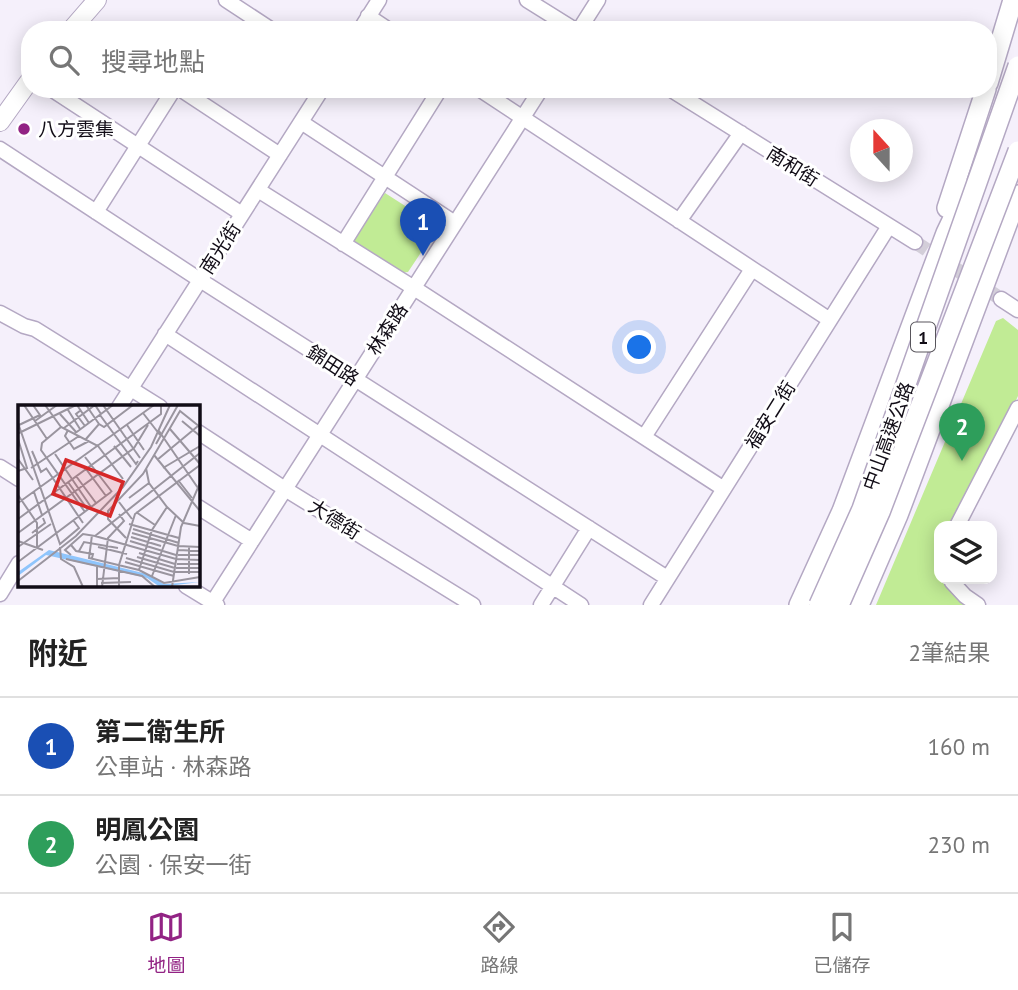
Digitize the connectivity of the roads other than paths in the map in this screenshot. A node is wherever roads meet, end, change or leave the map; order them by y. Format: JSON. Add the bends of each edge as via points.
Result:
{"nodes":[{"id":1,"x":97,"y":0,"type":"edge"},
{"id":2,"x":226,"y":0,"type":"edge"},
{"id":3,"x":379,"y":0,"type":"edge"},
{"id":4,"x":527,"y":0,"type":"edge"},
{"id":5,"x":598,"y":0,"type":"edge"},
{"id":6,"x":1013,"y":0,"type":"edge"},
{"id":7,"x":368,"y":16,"type":"junction"},
{"id":8,"x":83,"y":21,"type":"edge"},
{"id":9,"x":258,"y":21,"type":"edge"},
{"id":10,"x":365,"y":21,"type":"edge"},
{"id":11,"x":375,"y":21,"type":"edge"},
{"id":12,"x":562,"y":21,"type":"edge"},
{"id":13,"x":583,"y":21,"type":"edge"},
{"id":14,"x":997,"y":53,"type":"edge"},
{"id":15,"x":1018,"y":66,"type":"edge"},
{"id":16,"x":21,"y":93,"type":"edge"},
{"id":17,"x":65,"y":98,"type":"edge"},
{"id":18,"x":168,"y":98,"type":"edge"},
{"id":19,"x":194,"y":98,"type":"edge"},
{"id":20,"x":316,"y":98,"type":"edge"},
{"id":21,"x":434,"y":98,"type":"edge"},
{"id":22,"x":493,"y":98,"type":"edge"},
{"id":23,"x":535,"y":98,"type":"edge"},
{"id":24,"x":685,"y":98,"type":"edge"},
{"id":25,"x":983,"y":98,"type":"edge"},
{"id":26,"x":523,"y":118,"type":"junction"},
{"id":27,"x":0,"y":122,"type":"edge"},
{"id":28,"x":301,"y":122,"type":"junction"},
{"id":29,"x":999,"y":122,"type":"junction"},
{"id":30,"x":741,"y":133,"type":"junction"},
{"id":31,"x":138,"y":146,"type":"junction"},
{"id":32,"x":0,"y":149,"type":"edge"},
{"id":33,"x":1018,"y":153,"type":"edge"},
{"id":34,"x":280,"y":155,"type":"junction"},
{"id":35,"x":386,"y":177,"type":"junction"},
{"id":36,"x":258,"y":190,"type":"junction"},
{"id":37,"x":1018,"y":195,"type":"edge"},
{"id":38,"x":96,"y":212,"type":"junction"},
{"id":39,"x":242,"y":215,"type":"junction"},
{"id":40,"x":456,"y":223,"type":"junction"},
{"id":41,"x":682,"y":223,"type":"junction"},
{"id":42,"x":889,"y":226,"type":"junction"},
{"id":43,"x":915,"y":242,"type":"tunnel mouth"},
{"id":44,"x":343,"y":244,"type":"junction"},
{"id":45,"x":752,"y":269,"type":"junction"},
{"id":46,"x":200,"y":280,"type":"junction"},
{"id":47,"x":414,"y":288,"type":"junction"},
{"id":48,"x":1002,"y":299,"type":"tunnel mouth"},
{"id":49,"x":1018,"y":310,"type":"edge"},
{"id":50,"x":0,"y":313,"type":"edge"},
{"id":51,"x":830,"y":320,"type":"junction"},
{"id":52,"x":165,"y":334,"type":"junction"},
{"id":53,"x":355,"y":379,"type":"junction"},
{"id":54,"x":131,"y":388,"type":"junction"},
{"id":55,"x":120,"y":405,"type":"edge"},
{"id":56,"x":157,"y":405,"type":"edge"},
{"id":57,"x":1018,"y":408,"type":"edge"},
{"id":58,"x":200,"y":433,"type":"edge"},
{"id":59,"x":320,"y":435,"type":"junction"},
{"id":60,"x":644,"y":437,"type":"junction"},
{"id":61,"x":0,"y":467,"type":"edge"},
{"id":62,"x":18,"y":478,"type":"edge"},
{"id":63,"x":285,"y":489,"type":"junction"},
{"id":64,"x":724,"y":489,"type":"junction"},
{"id":65,"x":200,"y":508,"type":"edge"},
{"id":66,"x":842,"y":511,"type":"junction"},
{"id":67,"x":898,"y":515,"type":"junction"},
{"id":68,"x":960,"y":521,"type":"edge"},
{"id":69,"x":589,"y":528,"type":"junction"},
{"id":70,"x":252,"y":541,"type":"junction"},
{"id":71,"x":18,"y":565,"type":"edge"},
{"id":72,"x":667,"y":578,"type":"junction"},
{"id":73,"x":954,"y":584,"type":"edge"},
{"id":74,"x":188,"y":587,"type":"edge"},
{"id":75,"x":553,"y":587,"type":"junction"},
{"id":76,"x":0,"y":594,"type":"edge"},
{"id":77,"x":213,"y":604,"type":"edge"},
{"id":78,"x":473,"y":605,"type":"edge"},
{"id":79,"x":541,"y":605,"type":"edge"},
{"id":80,"x":581,"y":605,"type":"edge"},
{"id":81,"x":651,"y":605,"type":"edge"},
{"id":82,"x":799,"y":605,"type":"edge"},
{"id":83,"x":819,"y":605,"type":"edge"},
{"id":84,"x":839,"y":605,"type":"edge"},
{"id":85,"x":859,"y":605,"type":"edge"},
{"id":86,"x":978,"y":605,"type":"edge"}],
"edges":[{"from":1,"to":8,"type":"main road"},
{"from":2,"to":9,"type":"street"},
{"from":3,"to":7,"type":"street"},
{"from":4,"to":12,"type":"street"},
{"from":5,"to":13,"type":"street"},
{"from":6,"to":14,"type":"highway"},
{"from":7,"to":10,"type":"street"},
{"from":7,"to":11,"type":"street"},
{"from":15,"to":29,"type":"highway","name":"中山高速公路","number":"1","bridge":true},
{"from":16,"to":27,"type":"main road"},
{"from":17,"to":31,"type":"street"},
{"from":18,"to":31,"type":"street"},
{"from":19,"to":34,"type":"street"},
{"from":20,"to":28,"type":"street","name":"南光街"},
{"from":21,"to":35,"type":"street"},
{"from":22,"to":26,"type":"street"},
{"from":23,"to":26,"type":"street","name":"林森路"},
{"from":24,"to":30,"type":"street","name":"南和街"},
{"from":25,"to":66,"type":"highway"},
{"from":26,"to":40,"type":"street","name":"林森路"},
{"from":26,"to":41,"type":"street"},
{"from":28,"to":34,"type":"street","name":"南光街"},
{"from":28,"to":35,"type":"street"},
{"from":29,"to":66,"type":"highway","via":[[946,233]]},
{"from":29,"to":83,"type":"highway","name":"中山高速公路","number":"1","bridge":true,"via":[[862,509]]},
{"from":30,"to":41,"type":"street"},
{"from":30,"to":42,"type":"street","name":"南和街"},
{"from":31,"to":38,"type":"street"},
{"from":31,"to":39,"type":"street"},
{"from":32,"to":38,"type":"street","name":"錦田路"},
{"from":33,"to":67,"type":"highway","via":[[1006,209]]},
{"from":33,"to":84,"type":"highway","name":"中山高速公路","number":"1","bridge":true,"via":[[880,512]]},
{"from":34,"to":36,"type":"street","name":"南光街"},
{"from":35,"to":40,"type":"street"},
{"from":35,"to":44,"type":"street"},
{"from":36,"to":39,"type":"street","name":"南光街"},
{"from":36,"to":44,"type":"street"},
{"from":37,"to":67,"type":"highway"},
{"from":38,"to":46,"type":"street","name":"錦田路"},
{"from":39,"to":46,"type":"street","name":"南光街"},
{"from":40,"to":47,"type":"street","name":"林森路"},
{"from":41,"to":45,"type":"street"},
{"from":42,"to":43,"type":"street","name":"南和街"},
{"from":42,"to":51,"type":"street","name":"福安二街"},
{"from":44,"to":47,"type":"street"},
{"from":45,"to":51,"type":"street"},
{"from":45,"to":60,"type":"street"},
{"from":46,"to":52,"type":"street","name":"南光街"},
{"from":46,"to":53,"type":"street","name":"錦田路"},
{"from":47,"to":53,"type":"street","name":"林森路"},
{"from":47,"to":60,"type":"street"},
{"from":48,"to":49,"type":"street"},
{"from":50,"to":54,"type":"street","via":[[35,329]]},
{"from":51,"to":64,"type":"street","name":"福安二街"},
{"from":52,"to":54,"type":"street","name":"南光街"},
{"from":52,"to":59,"type":"street"},
{"from":53,"to":59,"type":"street","name":"林森路"},
{"from":53,"to":69,"type":"street","name":"錦田路"},
{"from":54,"to":55,"type":"street","name":"南光街"},
{"from":54,"to":56,"type":"street"},
{"from":57,"to":68,"type":"street"},
{"from":58,"to":63,"type":"street","name":"大德街"},
{"from":59,"to":63,"type":"street","name":"林森路"},
{"from":59,"to":75,"type":"street"},
{"from":60,"to":64,"type":"street"},
{"from":61,"to":62,"type":"street"},
{"from":63,"to":70,"type":"street","name":"林森路"},
{"from":63,"to":78,"type":"street","name":"大德街"},
{"from":64,"to":72,"type":"street","name":"福安二街"},
{"from":65,"to":70,"type":"street"},
{"from":66,"to":82,"type":"highway"},
{"from":67,"to":85,"type":"highway"},
{"from":69,"to":72,"type":"street","name":"錦田路"},
{"from":69,"to":75,"type":"street"},
{"from":70,"to":77,"type":"street","name":"林森路"},
{"from":71,"to":76,"type":"street"},
{"from":72,"to":81,"type":"street","name":"福安二街"},
{"from":73,"to":86,"type":"street"},
{"from":74,"to":77,"type":"street"},
{"from":75,"to":79,"type":"street"},
{"from":75,"to":80,"type":"street"}]}
